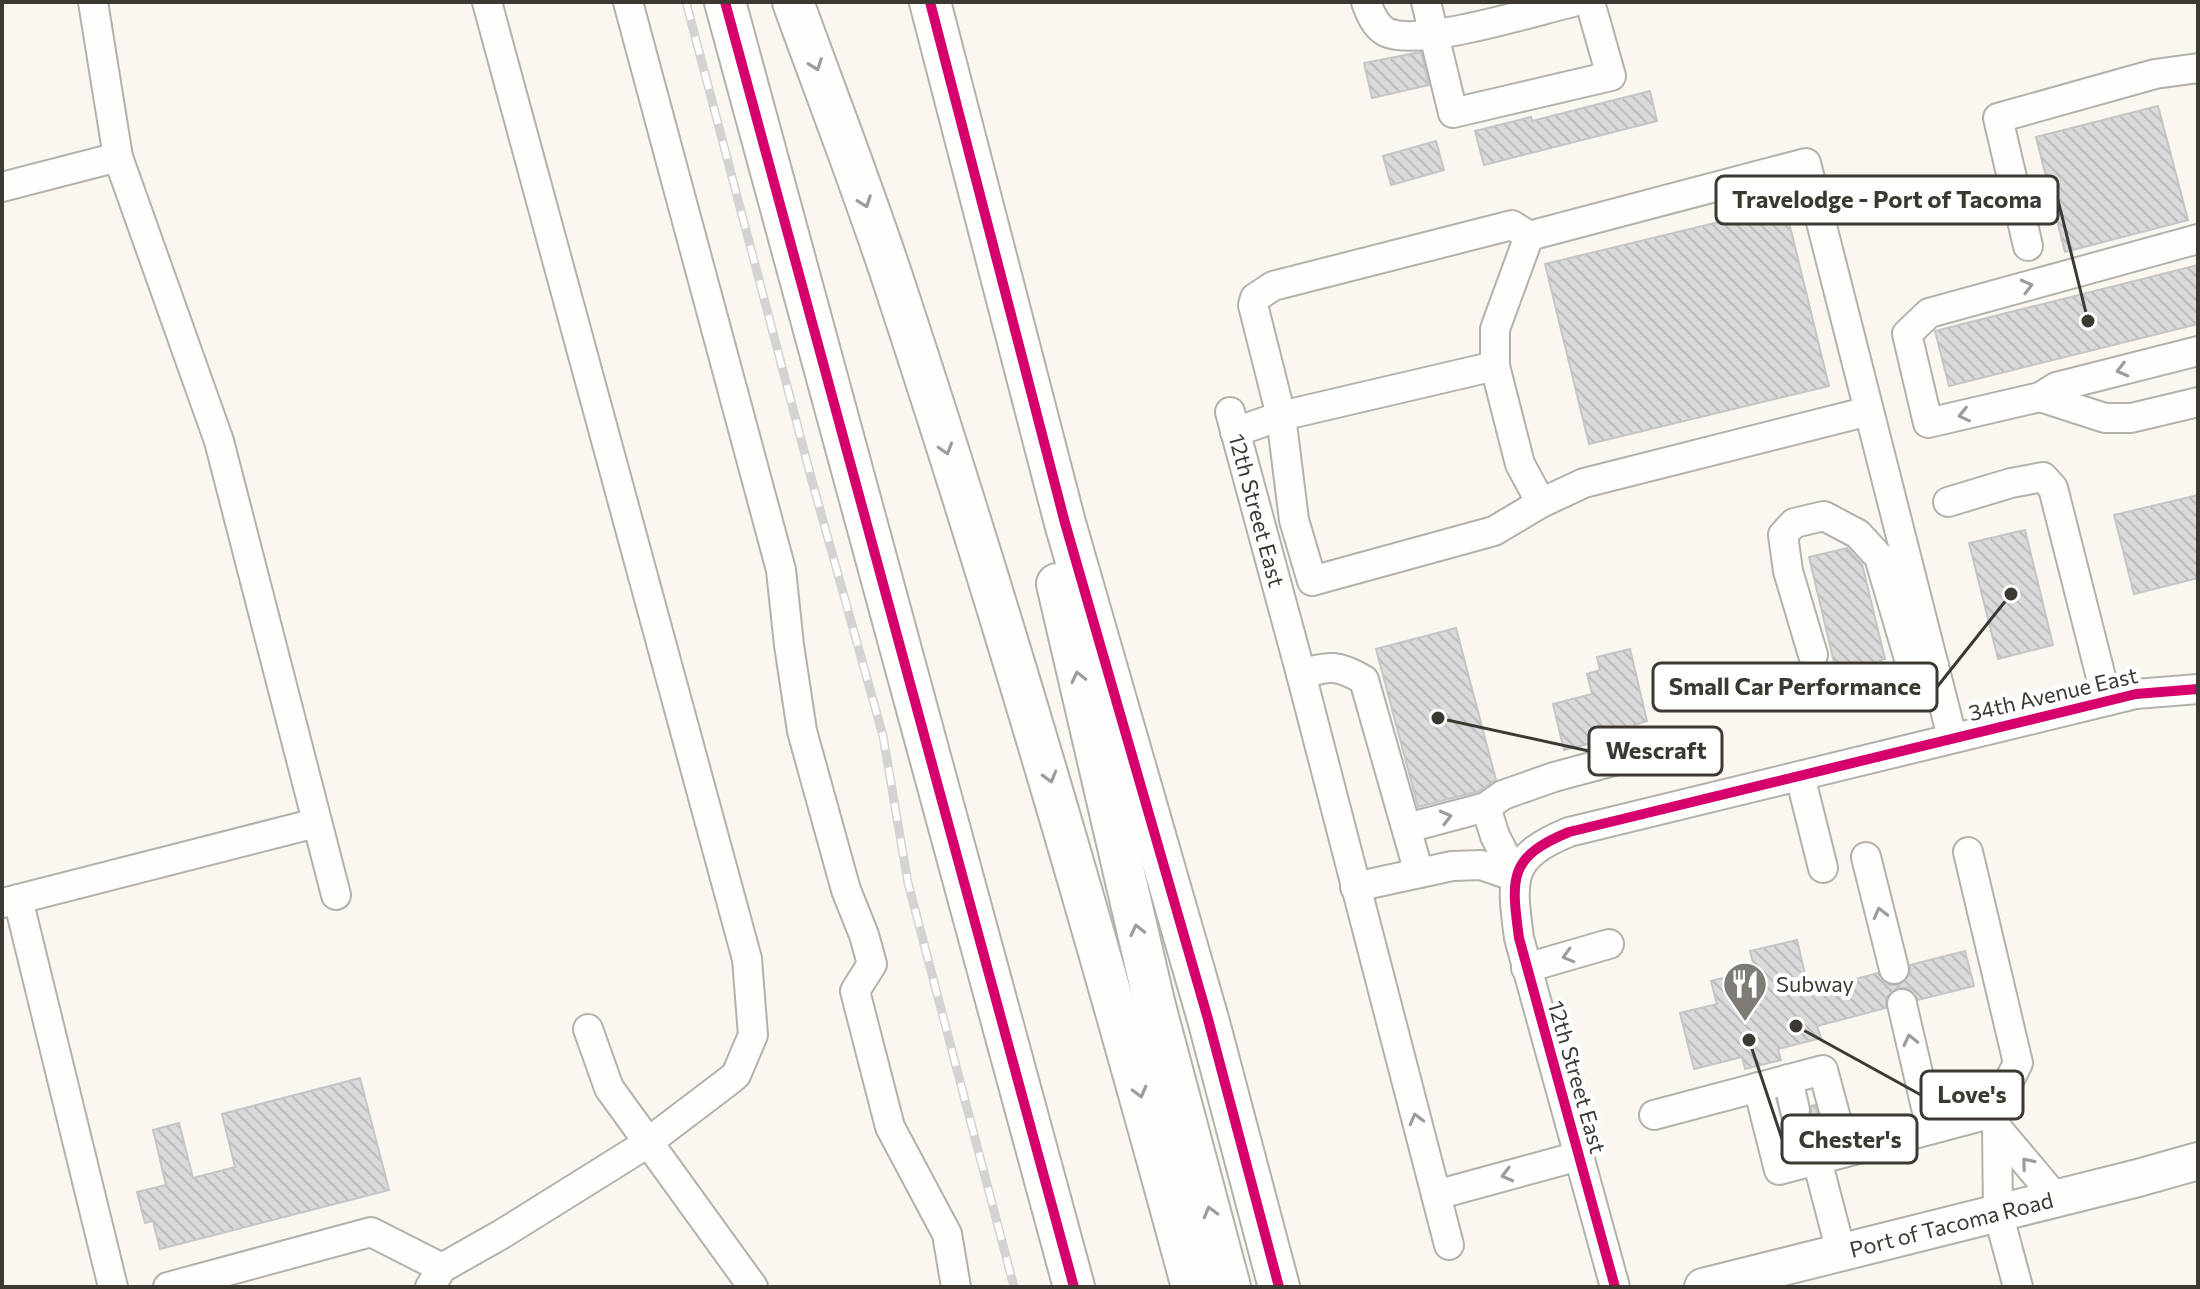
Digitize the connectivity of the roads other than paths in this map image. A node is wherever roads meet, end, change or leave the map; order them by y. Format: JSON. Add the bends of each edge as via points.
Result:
{"nodes":[{"id":1,"x":93,"y":2,"type":"edge"},
{"id":2,"x":487,"y":2,"type":"edge"},
{"id":3,"x":628,"y":2,"type":"edge"},
{"id":4,"x":725,"y":2,"type":"edge"},
{"id":5,"x":793,"y":2,"type":"edge"},
{"id":6,"x":929,"y":2,"type":"edge"},
{"id":7,"x":1366,"y":2,"type":"edge"},
{"id":8,"x":1426,"y":2,"type":"edge"},
{"id":9,"x":1573,"y":2,"type":"edge"},
{"id":10,"x":1590,"y":2,"type":"edge"},
{"id":11,"x":1434,"y":35,"type":"junction"},
{"id":12,"x":2198,"y":68,"type":"edge"},
{"id":13,"x":118,"y":157,"type":"junction"},
{"id":14,"x":2,"y":187,"type":"edge"},
{"id":15,"x":1529,"y":236,"type":"junction"},
{"id":16,"x":2198,"y":239,"type":"edge"},
{"id":17,"x":2028,"y":246,"type":"dead end"},
{"id":18,"x":2198,"y":351,"type":"edge"},
{"id":19,"x":1495,"y":366,"type":"junction"},
{"id":20,"x":2040,"y":397,"type":"junction"},
{"id":21,"x":2198,"y":402,"type":"edge"},
{"id":22,"x":1869,"y":411,"type":"junction"},
{"id":23,"x":1281,"y":416,"type":"junction"},
{"id":24,"x":1948,"y":502,"type":"dead end"},
{"id":25,"x":1541,"y":503,"type":"junction"},
{"id":26,"x":1312,"y":581,"type":"junction"},
{"id":27,"x":1277,"y":588,"type":"junction"},
{"id":28,"x":1813,"y":655,"type":"dead end"},
{"id":29,"x":1934,"y":665,"type":"junction"},
{"id":30,"x":1301,"y":674,"type":"junction"},
{"id":31,"x":2198,"y":689,"type":"edge"},
{"id":32,"x":2107,"y":701,"type":"junction"},
{"id":33,"x":1952,"y":737,"type":"junction"},
{"id":34,"x":1636,"y":755,"type":"dead end"},
{"id":35,"x":1800,"y":776,"type":"junction"},
{"id":36,"x":1486,"y":807,"type":"junction"},
{"id":37,"x":316,"y":823,"type":"junction"},
{"id":38,"x":1407,"y":828,"type":"junction"},
{"id":39,"x":1968,"y":852,"type":"dead end"},
{"id":40,"x":1866,"y":857,"type":"dead end"},
{"id":41,"x":1823,"y":868,"type":"dead end"},
{"id":42,"x":1419,"y":873,"type":"junction"},
{"id":43,"x":1516,"y":877,"type":"junction"},
{"id":44,"x":1355,"y":887,"type":"junction"},
{"id":45,"x":336,"y":895,"type":"dead end"},
{"id":46,"x":10,"y":901,"type":"edge"},
{"id":47,"x":1609,"y":944,"type":"dead end"},
{"id":48,"x":1526,"y":968,"type":"junction"},
{"id":49,"x":1894,"y":969,"type":"dead end"},
{"id":50,"x":1902,"y":1004,"type":"dead end"},
{"id":51,"x":588,"y":1029,"type":"dead end"},
{"id":52,"x":1788,"y":1079,"type":"junction"},
{"id":53,"x":1758,"y":1087,"type":"junction"},
{"id":54,"x":1795,"y":1110,"type":"tunnel mouth"},
{"id":55,"x":1654,"y":1115,"type":"dead end"},
{"id":56,"x":1995,"y":1120,"type":"junction"},
{"id":57,"x":1931,"y":1129,"type":"junction"},
{"id":58,"x":648,"y":1142,"type":"junction"},
{"id":59,"x":1845,"y":1152,"type":"junction"},
{"id":60,"x":1579,"y":1156,"type":"junction"},
{"id":61,"x":1810,"y":1156,"type":"junction"},
{"id":62,"x":2198,"y":1161,"type":"edge"},
{"id":63,"x":1436,"y":1195,"type":"junction"},
{"id":64,"x":2056,"y":1198,"type":"junction"},
{"id":65,"x":1998,"y":1213,"type":"junction"},
{"id":66,"x":1449,"y":1245,"type":"dead end"},
{"id":67,"x":1841,"y":1252,"type":"junction"},
{"id":68,"x":436,"y":1278,"type":"edge"},
{"id":69,"x":113,"y":1287,"type":"edge"},
{"id":70,"x":168,"y":1287,"type":"edge"},
{"id":71,"x":753,"y":1287,"type":"edge"},
{"id":72,"x":956,"y":1287,"type":"edge"},
{"id":73,"x":1074,"y":1287,"type":"edge"},
{"id":74,"x":1192,"y":1287,"type":"edge"},
{"id":75,"x":1230,"y":1287,"type":"edge"},
{"id":76,"x":1279,"y":1287,"type":"edge"},
{"id":77,"x":1615,"y":1287,"type":"edge"},
{"id":78,"x":1703,"y":1287,"type":"edge"},
{"id":79,"x":2018,"y":1287,"type":"edge"}],
"edges":[{"from":1,"to":13,"type":"street"},
{"from":2,"to":58,"type":"street","via":[[747,959],[753,1035],[736,1075]]},
{"from":3,"to":72,"type":"street","via":[[781,570],[802,731],[872,964],[855,991],[890,1127],[947,1234]]},
{"from":4,"to":73,"type":"highway"},
{"from":5,"to":74,"type":"highway","one_way":true,"via":[[898,293],[1024,691]]},
{"from":75,"to":6,"type":"highway","one_way":true,"via":[[1155,1006]]},
{"from":6,"to":76,"type":"highway","via":[[1065,523]]},
{"from":7,"to":11,"type":"street","via":[[1384,31],[1403,38]]},
{"from":8,"to":11,"type":"street"},
{"from":9,"to":11,"type":"street"},
{"from":10,"to":11,"type":"street","via":[[1611,76],[1453,113]]},
{"from":12,"to":17,"type":"street","via":[[2155,74],[1998,118]]},
{"from":13,"to":14,"type":"street"},
{"from":13,"to":37,"type":"street","via":[[219,441]]},
{"from":15,"to":19,"type":"street","via":[[1495,329]]},
{"from":15,"to":22,"type":"street","via":[[1806,163]]},
{"from":15,"to":23,"type":"street","via":[[1512,225],[1273,286],[1255,298]]},
{"from":20,"to":16,"type":"street","one_way":true,"via":[[1928,423],[1907,334],[1929,313]]},
{"from":18,"to":20,"type":"street","one_way":true,"via":[[2056,387]]},
{"from":19,"to":23,"type":"street"},
{"from":19,"to":25,"type":"street","via":[[1520,464]]},
{"from":20,"to":21,"type":"street","via":[[2105,418],[2131,418]]},
{"from":22,"to":25,"type":"street","via":[[1584,483]]},
{"from":22,"to":29,"type":"street"},
{"from":23,"to":26,"type":"street","via":[[1294,520]]},
{"from":23,"to":27,"type":"street","name":"12th Street East","via":[[1233,422]]},
{"from":24,"to":32,"type":"street","via":[[2043,477],[2053,488]]},
{"from":25,"to":26,"type":"street","via":[[1494,531]]},
{"from":26,"to":27,"type":"street"},
{"from":27,"to":30,"type":"street","name":"12th Street East"},
{"from":28,"to":29,"type":"street","via":[[1783,535],[1794,523],[1824,516],[1858,534],[1879,557],[1909,659],[1917,669]]},
{"from":29,"to":33,"type":"street"},
{"from":30,"to":38,"type":"street","via":[[1331,666],[1364,680]]},
{"from":30,"to":44,"type":"street","name":"12th Street East"},
{"from":31,"to":32,"type":"street","name":"34th Avenue East"},
{"from":32,"to":33,"type":"street","name":"34th Avenue East"},
{"from":33,"to":35,"type":"street","name":"34th Avenue East"},
{"from":34,"to":36,"type":"street","via":[[1530,785]]},
{"from":35,"to":41,"type":"street"},
{"from":35,"to":43,"type":"street","name":"34th Avenue East","via":[[1569,832],[1525,856]]},
{"from":38,"to":36,"type":"street","one_way":true},
{"from":36,"to":43,"type":"street"},
{"from":37,"to":45,"type":"street"},
{"from":37,"to":46,"type":"street"},
{"from":38,"to":42,"type":"street"},
{"from":39,"to":56,"type":"street","via":[[2018,1063]]},
{"from":49,"to":40,"type":"street","one_way":true},
{"from":42,"to":43,"type":"street","via":[[1481,865]]},
{"from":42,"to":44,"type":"street"},
{"from":43,"to":48,"type":"street","name":"12th Street East","via":[[1514,900]]},
{"from":63,"to":44,"type":"street","name":"12th Street East","one_way":true},
{"from":46,"to":69,"type":"street"},
{"from":47,"to":48,"type":"street","one_way":true},
{"from":48,"to":60,"type":"street","name":"12th Street East"},
{"from":57,"to":50,"type":"street","one_way":true},
{"from":51,"to":58,"type":"street","via":[[609,1088]]},
{"from":52,"to":53,"type":"street"},
{"from":52,"to":54,"type":"street"},
{"from":52,"to":59,"type":"street","via":[[1823,1070]]},
{"from":53,"to":55,"type":"street"},
{"from":53,"to":61,"type":"street","via":[[1779,1170]]},
{"from":56,"to":57,"type":"street"},
{"from":64,"to":56,"type":"street","one_way":true},
{"from":56,"to":65,"type":"street"},
{"from":57,"to":59,"type":"street"},
{"from":58,"to":68,"type":"street"},
{"from":58,"to":71,"type":"street"},
{"from":59,"to":61,"type":"street"},
{"from":60,"to":63,"type":"street","one_way":true},
{"from":60,"to":77,"type":"street","name":"12th Street East"},
{"from":61,"to":67,"type":"street"},
{"from":62,"to":64,"type":"main road","name":"Port of Tacoma Road"},
{"from":63,"to":66,"type":"street","name":"12th Street East"},
{"from":64,"to":65,"type":"main road","name":"Port of Tacoma Road"},
{"from":65,"to":67,"type":"main road","name":"Port of Tacoma Road"},
{"from":65,"to":79,"type":"street"},
{"from":67,"to":78,"type":"main road","name":"Port of Tacoma Road"},
{"from":68,"to":70,"type":"street","via":[[371,1232]]}]}
